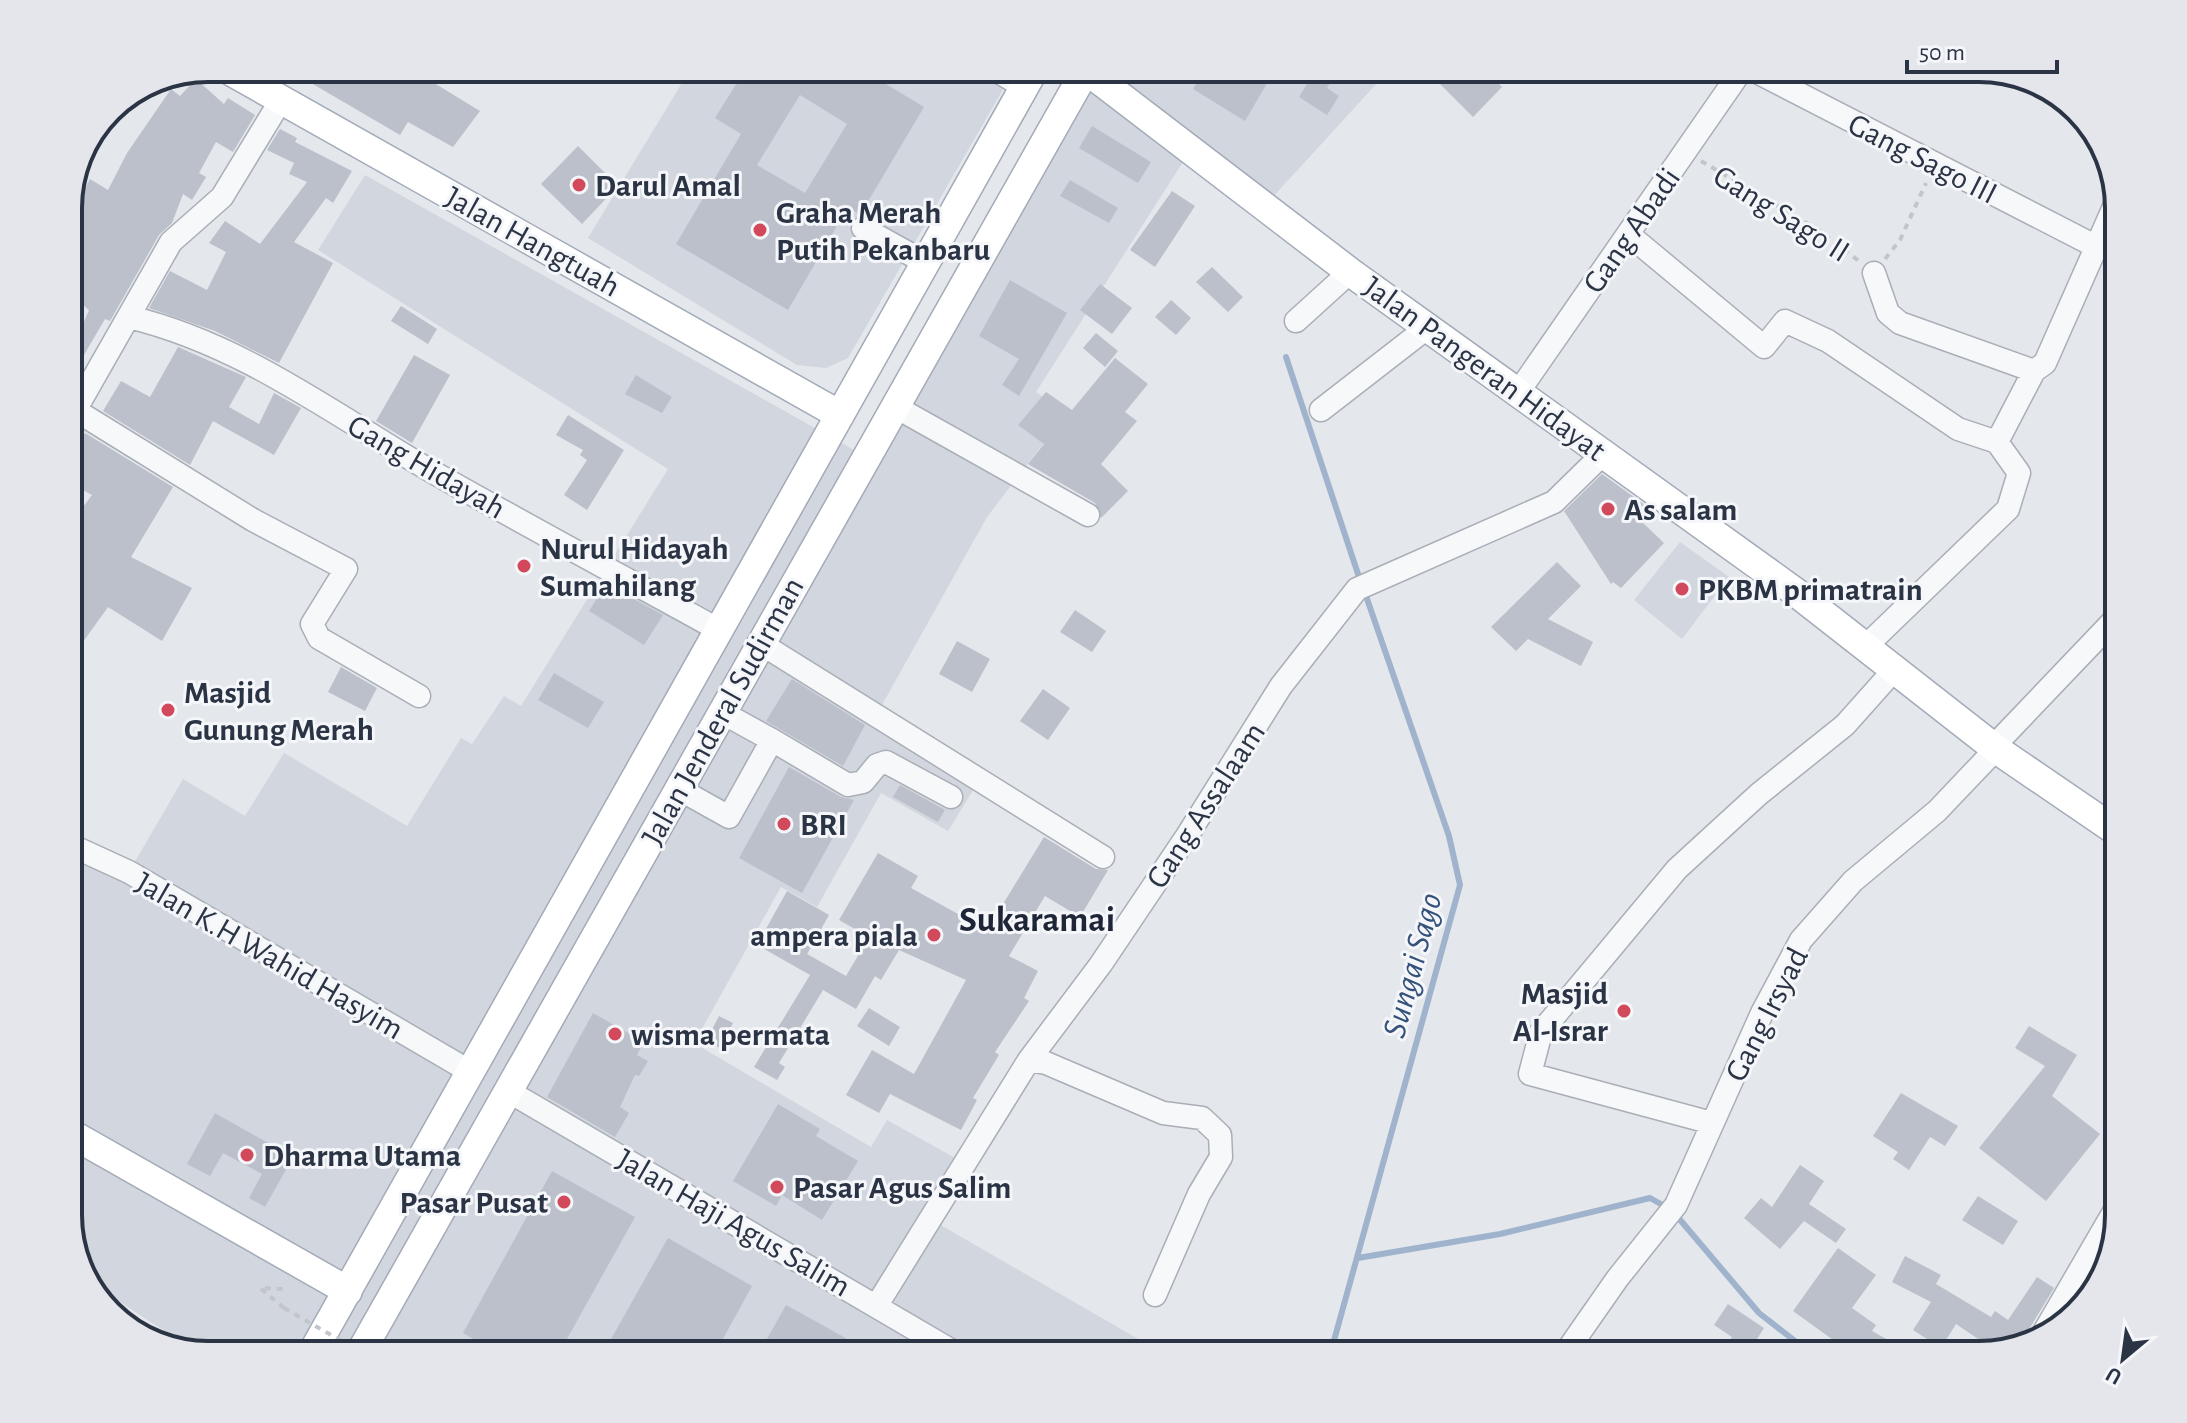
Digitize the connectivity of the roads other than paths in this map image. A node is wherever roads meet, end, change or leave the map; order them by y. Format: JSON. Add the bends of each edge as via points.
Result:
{"nodes":[{"id":1,"x":255,"y":82,"type":"edge"},
{"id":2,"x":1027,"y":82,"type":"edge"},
{"id":3,"x":1080,"y":82,"type":"edge"},
{"id":4,"x":1104,"y":82,"type":"edge"},
{"id":5,"x":1736,"y":82,"type":"edge"},
{"id":6,"x":1773,"y":82,"type":"edge"},
{"id":7,"x":281,"y":100,"type":"junction"},
{"id":8,"x":863,"y":228,"type":"dead end"},
{"id":9,"x":2105,"y":228,"type":"edge"},
{"id":10,"x":1628,"y":234,"type":"junction"},
{"id":11,"x":2097,"y":247,"type":"junction"},
{"id":12,"x":926,"y":263,"type":"junction"},
{"id":13,"x":1350,"y":272,"type":"junction"},
{"id":14,"x":1874,"y":273,"type":"road end"},
{"id":15,"x":129,"y":317,"type":"junction"},
{"id":16,"x":1296,"y":321,"type":"dead end"},
{"id":17,"x":1428,"y":327,"type":"junction"},
{"id":18,"x":2032,"y":370,"type":"junction"},
{"id":19,"x":1519,"y":391,"type":"junction"},
{"id":20,"x":82,"y":399,"type":"edge"},
{"id":21,"x":894,"y":406,"type":"junction"},
{"id":22,"x":1321,"y":410,"type":"dead end"},
{"id":23,"x":840,"y":415,"type":"junction"},
{"id":24,"x":82,"y":422,"type":"edge"},
{"id":25,"x":1997,"y":442,"type":"junction"},
{"id":26,"x":1604,"y":453,"type":"junction"},
{"id":27,"x":1088,"y":515,"type":"dead end"},
{"id":28,"x":719,"y":630,"type":"junction"},
{"id":29,"x":2105,"y":630,"type":"edge"},
{"id":30,"x":760,"y":643,"type":"junction"},
{"id":31,"x":1866,"y":646,"type":"junction"},
{"id":32,"x":1894,"y":670,"type":"junction"},
{"id":33,"x":419,"y":696,"type":"dead end"},
{"id":34,"x":721,"y":712,"type":"junction"},
{"id":35,"x":772,"y":740,"type":"junction"},
{"id":36,"x":1995,"y":748,"type":"junction"},
{"id":37,"x":679,"y":789,"type":"junction"},
{"id":38,"x":951,"y":797,"type":"dead end"},
{"id":39,"x":2105,"y":823,"type":"edge"},
{"id":40,"x":82,"y":850,"type":"edge"},
{"id":41,"x":1103,"y":857,"type":"dead end"},
{"id":42,"x":1029,"y":1060,"type":"junction"},
{"id":43,"x":469,"y":1071,"type":"junction"},
{"id":44,"x":508,"y":1091,"type":"junction"},
{"id":45,"x":1712,"y":1123,"type":"junction"},
{"id":46,"x":82,"y":1140,"type":"edge"},
{"id":47,"x":2104,"y":1228,"type":"edge"},
{"id":48,"x":348,"y":1291,"type":"junction"},
{"id":49,"x":1155,"y":1295,"type":"dead end"},
{"id":50,"x":877,"y":1305,"type":"junction"},
{"id":51,"x":2053,"y":1317,"type":"edge"},
{"id":52,"x":319,"y":1341,"type":"edge"},
{"id":53,"x":367,"y":1341,"type":"edge"},
{"id":54,"x":936,"y":1341,"type":"edge"},
{"id":55,"x":1574,"y":1341,"type":"edge"}],
"edges":[{"from":1,"to":7,"type":"main road","name":"Jalan Hangtuah"},
{"from":2,"to":12,"type":"main road","name":"Jalan Jenderal Sudirman"},
{"from":3,"to":21,"type":"main road","name":"Jalan Jenderal Sudirman"},
{"from":4,"to":13,"type":"main road","name":"Jalan Pangeran Hidayat"},
{"from":5,"to":10,"type":"street","name":"Gang Abadi"},
{"from":6,"to":11,"type":"street","name":"Gang Sago III"},
{"from":7,"to":15,"type":"street","via":[[222,197],[171,242]]},
{"from":7,"to":23,"type":"main road","name":"Jalan Hangtuah"},
{"from":8,"to":12,"type":"street"},
{"from":9,"to":11,"type":"street"},
{"from":10,"to":19,"type":"street","name":"Gang Abadi"},
{"from":10,"to":25,"type":"street","via":[[1764,347],[1785,321],[1828,341],[1958,429]]},
{"from":11,"to":18,"type":"street","via":[[2045,363]]},
{"from":12,"to":23,"type":"main road","name":"Jalan Jenderal Sudirman"},
{"from":13,"to":16,"type":"street"},
{"from":13,"to":17,"type":"main road","name":"Jalan Pangeran Hidayat"},
{"from":14,"to":18,"type":"street","name":"Gang Sago II","via":[[1894,319]]},
{"from":15,"to":20,"type":"street"},
{"from":15,"to":28,"type":"street","name":"Gang Hidayah","via":[[239,356]]},
{"from":17,"to":19,"type":"main road","name":"Jalan Pangeran Hidayat"},
{"from":17,"to":22,"type":"street"},
{"from":18,"to":25,"type":"street"},
{"from":19,"to":26,"type":"main road","name":"Jalan Pangeran Hidayat"},
{"from":21,"to":27,"type":"street"},
{"from":21,"to":30,"type":"main road","name":"Jalan Jenderal Sudirman"},
{"from":23,"to":28,"type":"main road","name":"Jalan Jenderal Sudirman"},
{"from":24,"to":33,"type":"street","via":[[346,569],[312,624],[319,638]]},
{"from":25,"to":31,"type":"street","via":[[2019,473],[2008,509]]},
{"from":26,"to":31,"type":"main road","name":"Jalan Pangeran Hidayat"},
{"from":26,"to":42,"type":"street","name":"Gang Assalaam","via":[[1554,502],[1357,589],[1281,686],[1101,964]]},
{"from":28,"to":43,"type":"main road","name":"Jalan Jenderal Sudirman"},
{"from":29,"to":36,"type":"street","name":"Gang Irsyad"},
{"from":30,"to":34,"type":"main road","name":"Jalan Jenderal Sudirman"},
{"from":30,"to":41,"type":"street"},
{"from":31,"to":32,"type":"main road","name":"Jalan Pangeran Hidayat"},
{"from":32,"to":36,"type":"main road","name":"Jalan Pangeran Hidayat"},
{"from":32,"to":45,"type":"street","via":[[1845,725],[1677,869],[1541,1032],[1530,1074]]},
{"from":34,"to":35,"type":"street"},
{"from":34,"to":37,"type":"main road","name":"Jalan Jenderal Sudirman"},
{"from":35,"to":37,"type":"street","via":[[729,817]]},
{"from":35,"to":38,"type":"street","via":[[848,785],[863,782],[886,762]]},
{"from":36,"to":39,"type":"main road","name":"Jalan Pangeran Hidayat"},
{"from":36,"to":45,"type":"street","name":"Gang Irsyad","via":[[1937,811],[1853,881],[1801,940]]},
{"from":37,"to":44,"type":"main road","name":"Jalan Jenderal Sudirman"},
{"from":40,"to":43,"type":"street","name":"Jalan K.H Wahid Hasyim","via":[[129,872]]},
{"from":42,"to":49,"type":"street","via":[[1163,1113],[1202,1118],[1220,1135],[1221,1157]]},
{"from":42,"to":50,"type":"street","name":"Gang Assalaam"},
{"from":43,"to":48,"type":"main road","name":"Jalan Jenderal Sudirman"},
{"from":44,"to":50,"type":"street","name":"Jalan Haji Agus Salim"},
{"from":44,"to":53,"type":"main road","name":"Jalan Jenderal Sudirman"},
{"from":45,"to":55,"type":"street","name":"Gang Irsyad","via":[[1672,1211]]},
{"from":46,"to":48,"type":"main road"},
{"from":47,"to":51,"type":"street"},
{"from":48,"to":52,"type":"main road","name":"Jalan Jenderal Sudirman"},
{"from":50,"to":54,"type":"street","name":"Jalan Haji Agus Salim"}]}
